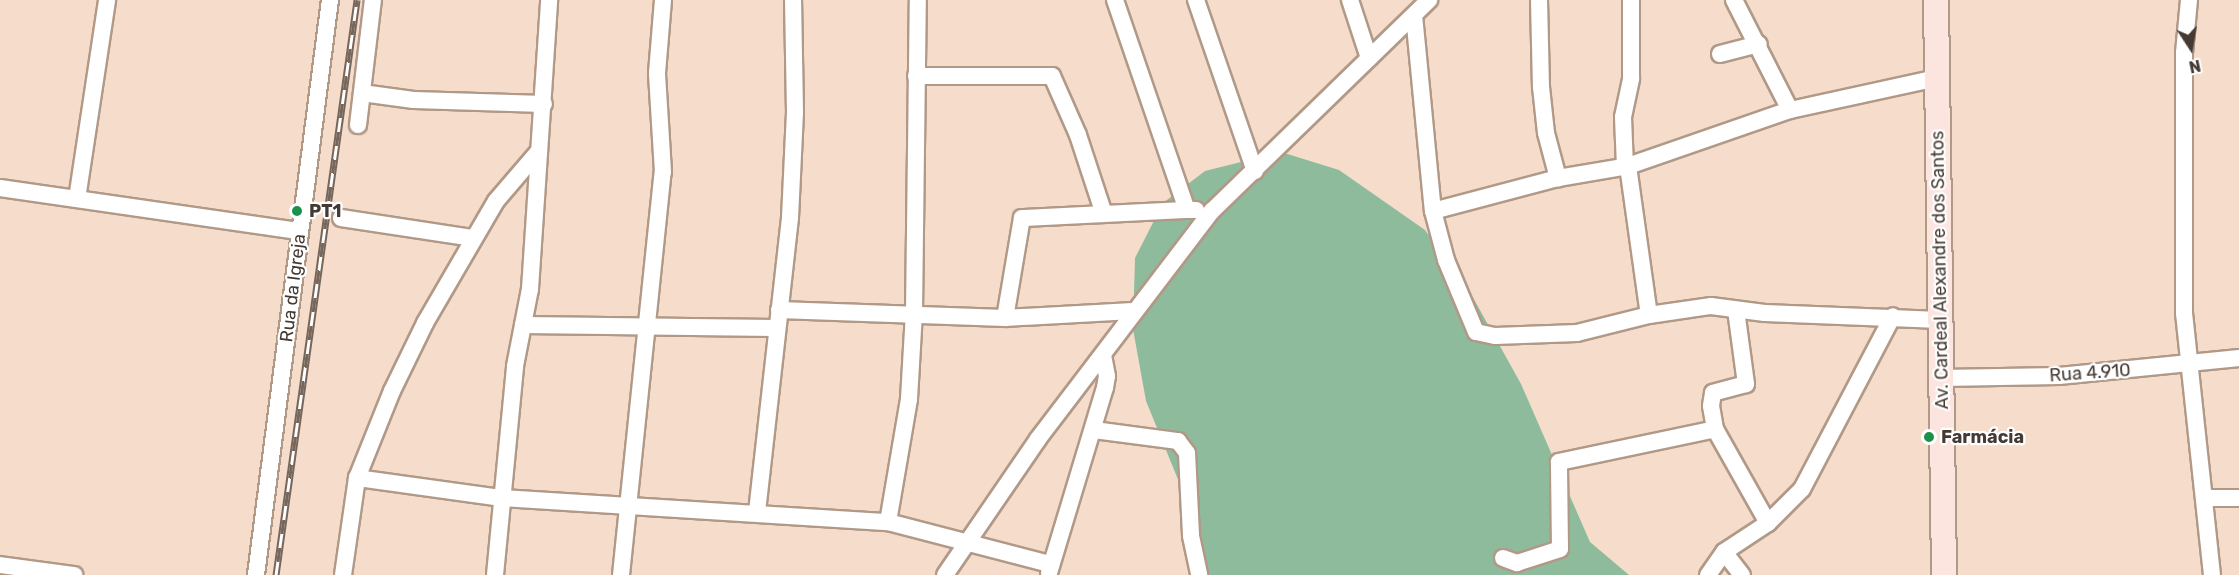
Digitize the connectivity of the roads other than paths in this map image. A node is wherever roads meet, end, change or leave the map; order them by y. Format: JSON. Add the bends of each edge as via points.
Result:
{"nodes":[{"id":1,"x":107,"y":0,"type":"edge"},
{"id":2,"x":330,"y":0,"type":"edge"},
{"id":3,"x":373,"y":0,"type":"edge"},
{"id":4,"x":549,"y":0,"type":"edge"},
{"id":5,"x":663,"y":0,"type":"edge"},
{"id":6,"x":793,"y":0,"type":"edge"},
{"id":7,"x":918,"y":0,"type":"edge"},
{"id":8,"x":1115,"y":0,"type":"edge"},
{"id":9,"x":1196,"y":0,"type":"edge"},
{"id":10,"x":1350,"y":0,"type":"edge"},
{"id":11,"x":1429,"y":0,"type":"edge"},
{"id":12,"x":1539,"y":0,"type":"edge"},
{"id":13,"x":1631,"y":0,"type":"edge"},
{"id":14,"x":1734,"y":0,"type":"edge"},
{"id":15,"x":1936,"y":0,"type":"edge"},
{"id":16,"x":2188,"y":0,"type":"edge"},
{"id":17,"x":1414,"y":15,"type":"junction"},
{"id":18,"x":1759,"y":44,"type":"junction"},
{"id":19,"x":1720,"y":54,"type":"dead end"},
{"id":20,"x":1369,"y":57,"type":"junction"},
{"id":21,"x":916,"y":76,"type":"junction"},
{"id":22,"x":1937,"y":78,"type":"junction"},
{"id":23,"x":362,"y":93,"type":"junction"},
{"id":24,"x":544,"y":104,"type":"junction"},
{"id":25,"x":1790,"y":110,"type":"junction"},
{"id":26,"x":358,"y":125,"type":"dead end"},
{"id":27,"x":538,"y":152,"type":"junction"},
{"id":28,"x":1627,"y":167,"type":"junction"},
{"id":29,"x":1255,"y":171,"type":"junction"},
{"id":30,"x":1558,"y":178,"type":"junction"},
{"id":31,"x":0,"y":188,"type":"edge"},
{"id":32,"x":77,"y":199,"type":"junction"},
{"id":33,"x":1186,"y":210,"type":"junction"},
{"id":34,"x":1212,"y":211,"type":"junction"},
{"id":35,"x":1433,"y":211,"type":"junction"},
{"id":36,"x":1104,"y":214,"type":"junction"},
{"id":37,"x":341,"y":218,"type":"dead end"},
{"id":38,"x":300,"y":231,"type":"junction"},
{"id":39,"x":473,"y":238,"type":"junction"},
{"id":40,"x":779,"y":310,"type":"junction"},
{"id":41,"x":1736,"y":310,"type":"junction"},
{"id":42,"x":1133,"y":311,"type":"junction"},
{"id":43,"x":914,"y":312,"type":"junction"},
{"id":44,"x":1649,"y":315,"type":"junction"},
{"id":45,"x":1893,"y":316,"type":"junction"},
{"id":46,"x":1005,"y":318,"type":"junction"},
{"id":47,"x":1940,"y":320,"type":"junction"},
{"id":48,"x":523,"y":325,"type":"junction"},
{"id":49,"x":775,"y":328,"type":"junction"},
{"id":50,"x":644,"y":329,"type":"junction"},
{"id":51,"x":1103,"y":355,"type":"junction"},
{"id":52,"x":2239,"y":358,"type":"edge"},
{"id":53,"x":2187,"y":364,"type":"junction"},
{"id":54,"x":1941,"y":378,"type":"junction"},
{"id":55,"x":1715,"y":429,"type":"junction"},
{"id":56,"x":1094,"y":430,"type":"junction"},
{"id":57,"x":357,"y":478,"type":"junction"},
{"id":58,"x":502,"y":498,"type":"junction"},
{"id":59,"x":2205,"y":498,"type":"junction"},
{"id":60,"x":2239,"y":498,"type":"edge"},
{"id":61,"x":626,"y":504,"type":"junction"},
{"id":62,"x":756,"y":512,"type":"junction"},
{"id":63,"x":888,"y":522,"type":"junction"},
{"id":64,"x":1768,"y":523,"type":"junction"},
{"id":65,"x":967,"y":542,"type":"junction"},
{"id":66,"x":1724,"y":552,"type":"junction"},
{"id":67,"x":1503,"y":558,"type":"dead end"},
{"id":68,"x":0,"y":566,"type":"edge"},
{"id":69,"x":1049,"y":569,"type":"edge"},
{"id":70,"x":74,"y":575,"type":"edge"},
{"id":71,"x":256,"y":575,"type":"edge"},
{"id":72,"x":343,"y":575,"type":"edge"},
{"id":73,"x":495,"y":575,"type":"edge"},
{"id":74,"x":621,"y":575,"type":"edge"},
{"id":75,"x":945,"y":575,"type":"edge"},
{"id":76,"x":1199,"y":575,"type":"edge"},
{"id":77,"x":1708,"y":575,"type":"edge"},
{"id":78,"x":1742,"y":575,"type":"edge"},
{"id":79,"x":1944,"y":575,"type":"edge"},
{"id":80,"x":2212,"y":575,"type":"edge"}],
"edges":[{"from":1,"to":32,"type":"street"},
{"from":2,"to":38,"type":"street","name":"Rua da Igreja"},
{"from":3,"to":23,"type":"street"},
{"from":4,"to":24,"type":"street"},
{"from":5,"to":50,"type":"street","via":[[657,73],[663,172]]},
{"from":6,"to":40,"type":"street","via":[[795,112],[786,266]]},
{"from":7,"to":21,"type":"street"},
{"from":8,"to":33,"type":"street"},
{"from":9,"to":29,"type":"street"},
{"from":10,"to":20,"type":"street"},
{"from":11,"to":17,"type":"street"},
{"from":12,"to":30,"type":"street","via":[[1541,87],[1546,133]]},
{"from":13,"to":28,"type":"street","via":[[1631,78],[1623,117]]},
{"from":14,"to":18,"type":"street"},
{"from":15,"to":22,"type":"street","name":"Av. Cardeal Alexandre dos Santos"},
{"from":16,"to":53,"type":"street","via":[[2183,156]]},
{"from":17,"to":20,"type":"street"},
{"from":17,"to":35,"type":"street"},
{"from":18,"to":19,"type":"street"},
{"from":18,"to":25,"type":"street"},
{"from":20,"to":29,"type":"street"},
{"from":21,"to":36,"type":"street","via":[[1052,76],[1078,135]]},
{"from":21,"to":43,"type":"street"},
{"from":22,"to":25,"type":"street"},
{"from":22,"to":47,"type":"street","name":"Av. Cardeal Alexandre dos Santos"},
{"from":23,"to":24,"type":"street","via":[[414,100]]},
{"from":23,"to":26,"type":"street"},
{"from":24,"to":27,"type":"street"},
{"from":25,"to":28,"type":"street","via":[[1712,134]]},
{"from":27,"to":39,"type":"street","via":[[496,201]]},
{"from":27,"to":48,"type":"street","via":[[530,289]]},
{"from":28,"to":30,"type":"street"},
{"from":28,"to":44,"type":"street"},
{"from":29,"to":34,"type":"street"},
{"from":30,"to":35,"type":"street"},
{"from":31,"to":32,"type":"street"},
{"from":32,"to":38,"type":"street"},
{"from":33,"to":34,"type":"street"},
{"from":33,"to":36,"type":"street"},
{"from":34,"to":42,"type":"street"},
{"from":35,"to":44,"type":"street","via":[[1446,260],[1476,332],[1495,336],[1577,333]]},
{"from":36,"to":46,"type":"street","via":[[1022,218]]},
{"from":37,"to":39,"type":"street"},
{"from":38,"to":71,"type":"street","name":"Rua da Igreja"},
{"from":39,"to":57,"type":"street","via":[[392,391]]},
{"from":40,"to":43,"type":"street"},
{"from":40,"to":49,"type":"street"},
{"from":41,"to":44,"type":"street","via":[[1711,306]]},
{"from":41,"to":45,"type":"street"},
{"from":41,"to":55,"type":"street","via":[[1746,384],[1713,393]]},
{"from":42,"to":46,"type":"street"},
{"from":42,"to":51,"type":"street"},
{"from":43,"to":46,"type":"street"},
{"from":43,"to":63,"type":"street","via":[[909,399]]},
{"from":45,"to":47,"type":"street"},
{"from":45,"to":64,"type":"street","via":[[1802,489]]},
{"from":47,"to":54,"type":"street","name":"Av. Cardeal Alexandre dos Santos"},
{"from":48,"to":50,"type":"street"},
{"from":48,"to":58,"type":"street"},
{"from":49,"to":50,"type":"street"},
{"from":49,"to":62,"type":"street"},
{"from":50,"to":61,"type":"street"},
{"from":51,"to":56,"type":"street","via":[[1107,376]]},
{"from":51,"to":65,"type":"street","via":[[1038,439]]},
{"from":52,"to":53,"type":"street","name":"Rua 4.910"},
{"from":53,"to":54,"type":"street","name":"Rua 4.910","via":[[2059,376]]},
{"from":53,"to":59,"type":"street"},
{"from":54,"to":79,"type":"street","name":"Av. Cardeal Alexandre dos Santos"},
{"from":55,"to":64,"type":"street"},
{"from":55,"to":67,"type":"street","via":[[1559,462],[1560,549],[1516,563]]},
{"from":56,"to":69,"type":"street"},
{"from":56,"to":76,"type":"street","via":[[1179,441],[1188,453],[1191,536]]},
{"from":57,"to":58,"type":"street"},
{"from":57,"to":72,"type":"street"},
{"from":58,"to":61,"type":"street"},
{"from":58,"to":73,"type":"street"},
{"from":59,"to":60,"type":"street"},
{"from":59,"to":80,"type":"street"},
{"from":61,"to":62,"type":"street"},
{"from":61,"to":74,"type":"street"},
{"from":62,"to":63,"type":"street"},
{"from":63,"to":65,"type":"street"},
{"from":64,"to":66,"type":"street"},
{"from":65,"to":69,"type":"street"},
{"from":65,"to":75,"type":"street"},
{"from":66,"to":77,"type":"street"},
{"from":66,"to":78,"type":"street"},
{"from":68,"to":70,"type":"street"}]}
